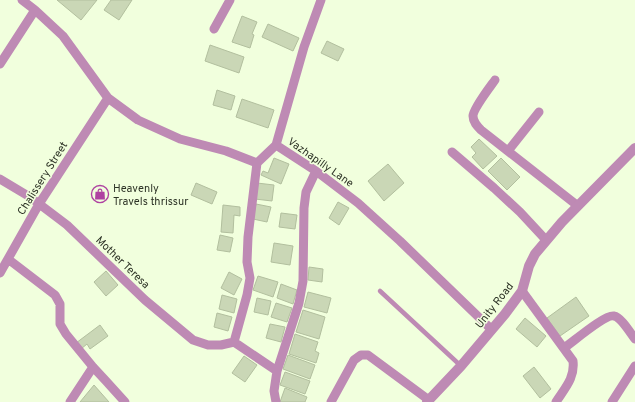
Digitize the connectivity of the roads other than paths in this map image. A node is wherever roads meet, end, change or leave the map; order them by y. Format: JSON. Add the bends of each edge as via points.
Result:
{"nodes":[{"id":1,"x":22,"y":0,"type":"edge"},
{"id":2,"x":230,"y":0,"type":"edge"},
{"id":3,"x":322,"y":0,"type":"edge"},
{"id":4,"x":35,"y":10,"type":"junction"},
{"id":5,"x":214,"y":29,"type":"dead end"},
{"id":6,"x":0,"y":64,"type":"edge"},
{"id":7,"x":495,"y":80,"type":"dead end"},
{"id":8,"x":108,"y":98,"type":"junction"},
{"id":9,"x":539,"y":112,"type":"dead end"},
{"id":10,"x":276,"y":145,"type":"junction"},
{"id":11,"x":635,"y":148,"type":"edge"},
{"id":12,"x":508,"y":151,"type":"junction"},
{"id":13,"x":452,"y":152,"type":"dead end"},
{"id":14,"x":257,"y":163,"type":"junction"},
{"id":15,"x":316,"y":171,"type":"junction"},
{"id":16,"x":0,"y":179,"type":"edge"},
{"id":17,"x":39,"y":204,"type":"junction"},
{"id":18,"x":578,"y":206,"type":"junction"},
{"id":19,"x":546,"y":240,"type":"junction"},
{"id":20,"x":8,"y":259,"type":"junction"},
{"id":21,"x":0,"y":273,"type":"edge"},
{"id":22,"x":522,"y":291,"type":"junction"},
{"id":23,"x":380,"y":292,"type":"dead end"},
{"id":24,"x":492,"y":329,"type":"junction"},
{"id":25,"x":635,"y":339,"type":"edge"},
{"id":26,"x":234,"y":342,"type":"junction"},
{"id":27,"x":564,"y":348,"type":"junction"},
{"id":28,"x":461,"y":366,"type":"junction"},
{"id":29,"x":635,"y":366,"type":"edge"},
{"id":30,"x":93,"y":367,"type":"junction"},
{"id":31,"x":277,"y":371,"type":"junction"},
{"id":32,"x":428,"y":401,"type":"edge"},
{"id":33,"x":70,"y":402,"type":"edge"},
{"id":34,"x":125,"y":402,"type":"edge"},
{"id":35,"x":276,"y":402,"type":"edge"},
{"id":36,"x":331,"y":402,"type":"edge"},
{"id":37,"x":556,"y":402,"type":"edge"},
{"id":38,"x":612,"y":402,"type":"edge"}],
"edges":[{"from":1,"to":4,"type":"street"},
{"from":2,"to":5,"type":"street"},
{"from":3,"to":10,"type":"street","via":[[304,47]]},
{"from":4,"to":6,"type":"street"},
{"from":4,"to":8,"type":"street","via":[[63,36]]},
{"from":7,"to":12,"type":"street","via":[[472,116],[474,123],[481,130]]},
{"from":8,"to":14,"type":"street","via":[[138,120],[180,139],[226,151]]},
{"from":8,"to":17,"type":"street","name":"Chalissery Street"},
{"from":9,"to":12,"type":"street"},
{"from":10,"to":14,"type":"street","name":"Vazhapilly Lane"},
{"from":10,"to":15,"type":"street","name":"Vazhapilly Lane"},
{"from":11,"to":18,"type":"street","name":"Unity Road"},
{"from":12,"to":18,"type":"street"},
{"from":13,"to":19,"type":"street","via":[[520,212]]},
{"from":14,"to":26,"type":"street","via":[[248,238],[247,262],[250,278]]},
{"from":15,"to":24,"type":"street","name":"Vazhapilly Lane","via":[[358,203]]},
{"from":15,"to":31,"type":"street","via":[[306,192],[299,303]]},
{"from":16,"to":17,"type":"street","name":"Mother Teresa"},
{"from":17,"to":20,"type":"street","name":"Chalissery Street"},
{"from":17,"to":26,"type":"street","name":"Mother Teresa","via":[[67,225],[145,300],[194,340],[208,345]]},
{"from":18,"to":19,"type":"street","name":"Unity Road"},
{"from":19,"to":22,"type":"street","name":"Unity Road","via":[[529,266]]},
{"from":20,"to":21,"type":"street","name":"Chalissery Street"},
{"from":20,"to":30,"type":"street","via":[[55,295],[60,304],[60,324]]},
{"from":22,"to":24,"type":"street","name":"Unity Road"},
{"from":22,"to":27,"type":"street"},
{"from":23,"to":28,"type":"lane"},
{"from":24,"to":28,"type":"street","name":"Unity Road"},
{"from":25,"to":27,"type":"street","via":[[620,318],[609,316]]},
{"from":26,"to":31,"type":"street"},
{"from":27,"to":37,"type":"street","via":[[573,361],[574,368],[572,378]]},
{"from":28,"to":32,"type":"street","name":"Unity Road"},
{"from":29,"to":38,"type":"street"},
{"from":30,"to":33,"type":"street"},
{"from":30,"to":34,"type":"street"},
{"from":31,"to":35,"type":"street","via":[[274,391]]},
{"from":32,"to":36,"type":"street","via":[[368,355],[361,355],[354,360]]}]}
